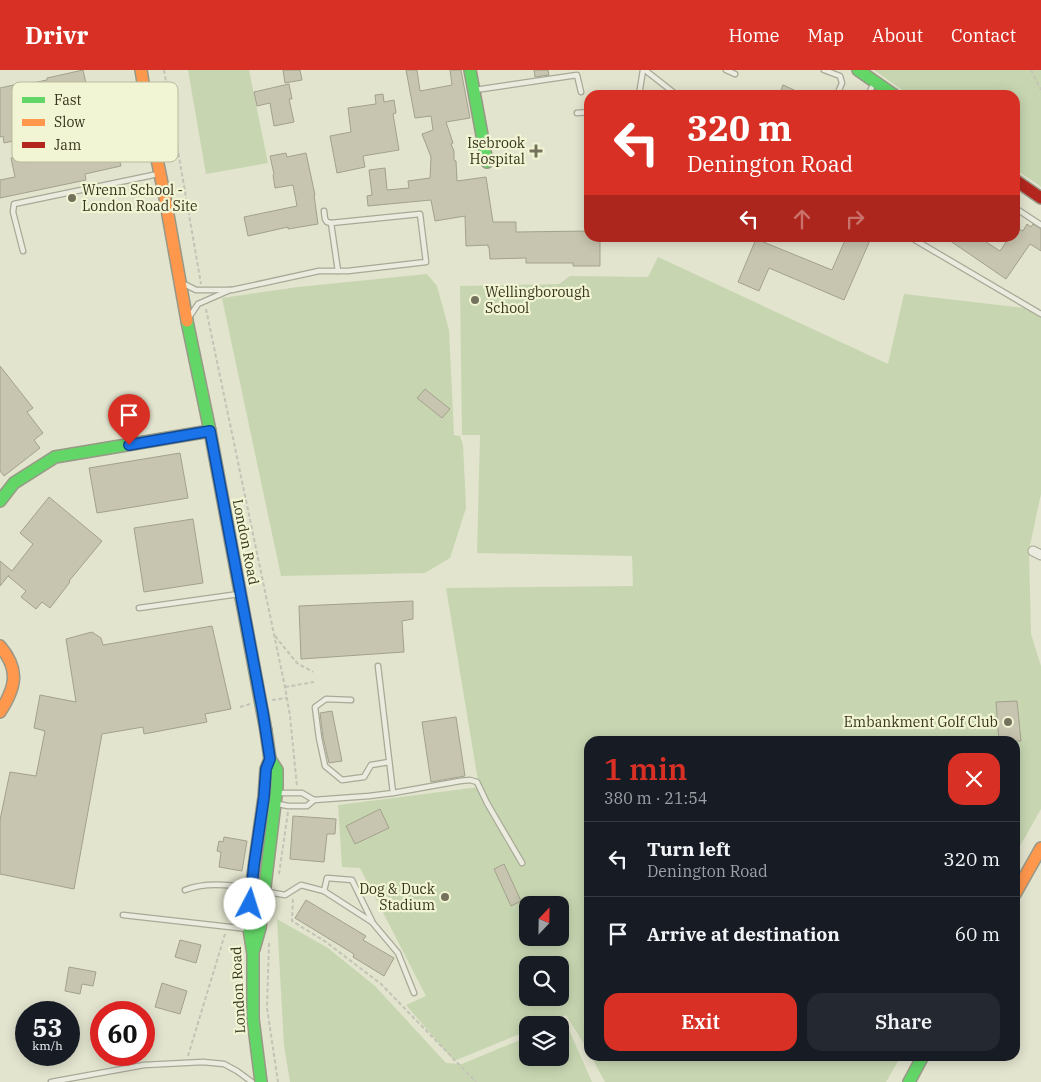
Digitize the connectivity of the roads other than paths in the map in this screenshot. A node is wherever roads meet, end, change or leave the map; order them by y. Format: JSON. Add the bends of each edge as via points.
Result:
{"nodes":[{"id":1,"x":470,"y":70,"type":"edge"},
{"id":2,"x":644,"y":70,"type":"edge"},
{"id":3,"x":726,"y":70,"type":"edge"},
{"id":4,"x":824,"y":70,"type":"edge"},
{"id":5,"x":858,"y":70,"type":"edge"},
{"id":6,"x":735,"y":74,"type":"dead end"},
{"id":7,"x":875,"y":82,"type":"junction"},
{"id":8,"x":640,"y":90,"type":"edge"},
{"id":9,"x":670,"y":90,"type":"edge"},
{"id":10,"x":839,"y":90,"type":"edge"},
{"id":11,"x":871,"y":90,"type":"edge"},
{"id":12,"x":887,"y":90,"type":"edge"},
{"id":13,"x":474,"y":91,"type":"junction"},
{"id":14,"x":581,"y":92,"type":"dead end"},
{"id":15,"x":584,"y":112,"type":"edge"},
{"id":16,"x":577,"y":113,"type":"dead end"},
{"id":17,"x":511,"y":158,"type":"dead end"},
{"id":18,"x":158,"y":162,"type":"edge"},
{"id":19,"x":487,"y":162,"type":"joint"},
{"id":20,"x":160,"y":174,"type":"junction"},
{"id":21,"x":1020,"y":183,"type":"edge"},
{"id":22,"x":1041,"y":198,"type":"edge"},
{"id":23,"x":324,"y":211,"type":"dead end"},
{"id":24,"x":1020,"y":211,"type":"edge"},
{"id":25,"x":331,"y":223,"type":"junction"},
{"id":26,"x":1041,"y":225,"type":"edge"},
{"id":27,"x":918,"y":242,"type":"edge"},
{"id":28,"x":23,"y":251,"type":"dead end"},
{"id":29,"x":338,"y":271,"type":"junction"},
{"id":30,"x":179,"y":280,"type":"junction"},
{"id":31,"x":232,"y":290,"type":"junction"},
{"id":32,"x":1041,"y":314,"type":"edge"},
{"id":33,"x":187,"y":322,"type":"junction"},
{"id":34,"x":210,"y":431,"type":"junction"},
{"id":35,"x":0,"y":499,"type":"edge"},
{"id":36,"x":240,"y":594,"type":"junction"},
{"id":37,"x":139,"y":608,"type":"dead end"},
{"id":38,"x":0,"y":646,"type":"edge"},
{"id":39,"x":378,"y":666,"type":"dead end"},
{"id":40,"x":351,"y":700,"type":"dead end"},
{"id":41,"x":0,"y":712,"type":"edge"},
{"id":42,"x":270,"y":759,"type":"junction"},
{"id":43,"x":389,"y":762,"type":"junction"},
{"id":44,"x":393,"y":793,"type":"junction"},
{"id":45,"x":264,"y":797,"type":"junction"},
{"id":46,"x":276,"y":798,"type":"junction"},
{"id":47,"x":314,"y":800,"type":"junction"},
{"id":48,"x":1041,"y":848,"type":"edge"},
{"id":49,"x":522,"y":863,"type":"dead end"},
{"id":50,"x":1020,"y":885,"type":"edge"},
{"id":51,"x":251,"y":888,"type":"junction"},
{"id":52,"x":185,"y":890,"type":"dead end"},
{"id":53,"x":324,"y":891,"type":"junction"},
{"id":54,"x":264,"y":892,"type":"junction"},
{"id":55,"x":123,"y":915,"type":"dead end"},
{"id":56,"x":372,"y":922,"type":"junction"},
{"id":57,"x":249,"y":929,"type":"junction"},
{"id":58,"x":253,"y":954,"type":"junction"},
{"id":59,"x":414,"y":993,"type":"dead end"},
{"id":60,"x":920,"y":1061,"type":"edge"},
{"id":61,"x":51,"y":1082,"type":"edge"},
{"id":62,"x":252,"y":1082,"type":"edge"},
{"id":63,"x":261,"y":1082,"type":"edge"},
{"id":64,"x":909,"y":1082,"type":"edge"}],
"edges":[{"from":1,"to":13,"type":"main road"},
{"from":2,"to":8,"type":"lane"},
{"from":2,"to":9,"type":"lane"},
{"from":3,"to":6,"type":"lane"},
{"from":4,"to":10,"type":"lane","via":[[840,76]]},
{"from":5,"to":7,"type":"main road"},
{"from":7,"to":11,"type":"lane"},
{"from":7,"to":12,"type":"main road"},
{"from":13,"to":14,"type":"lane","via":[[576,75]]},
{"from":13,"to":19,"type":"main road"},
{"from":15,"to":16,"type":"lane"},
{"from":17,"to":19,"type":"lane"},
{"from":18,"to":20,"type":"main road","name":"London Road"},
{"from":20,"to":28,"type":"lane","via":[[14,204]]},
{"from":20,"to":30,"type":"main road","name":"London Road"},
{"from":21,"to":22,"type":"main road"},
{"from":23,"to":25,"type":"lane","via":[[325,219]]},
{"from":24,"to":26,"type":"lane"},
{"from":25,"to":29,"type":"lane"},
{"from":25,"to":29,"type":"lane","via":[[420,214],[426,262]]},
{"from":27,"to":32,"type":"lane"},
{"from":29,"to":31,"type":"lane","via":[[318,272]]},
{"from":30,"to":31,"type":"lane","via":[[196,290]]},
{"from":30,"to":33,"type":"main road","name":"London Road"},
{"from":31,"to":33,"type":"lane","via":[[198,304]]},
{"from":33,"to":34,"type":"main road","name":"London Road"},
{"from":34,"to":35,"type":"main road","via":[[55,457],[14,483]]},
{"from":34,"to":36,"type":"main road","name":"London Road"},
{"from":36,"to":37,"type":"lane"},
{"from":36,"to":42,"type":"main road","name":"London Road"},
{"from":38,"to":41,"type":"main road","via":[[8,655],[15,676]]},
{"from":39,"to":43,"type":"lane"},
{"from":40,"to":43,"type":"lane","via":[[326,699],[315,707],[325,766],[342,780],[364,777],[371,765]]},
{"from":42,"to":45,"type":"main road","name":"London Road"},
{"from":42,"to":46,"type":"main road","via":[[277,770]]},
{"from":43,"to":44,"type":"lane"},
{"from":44,"to":47,"type":"lane"},
{"from":44,"to":49,"type":"lane","via":[[460,781],[476,782]]},
{"from":45,"to":46,"type":"lane"},
{"from":45,"to":46,"type":"lane"},
{"from":45,"to":51,"type":"main road","name":"London Road"},
{"from":46,"to":47,"type":"lane","via":[[282,792],[302,793]]},
{"from":46,"to":47,"type":"lane","via":[[288,806],[307,806]]},
{"from":46,"to":54,"type":"main road"},
{"from":48,"to":50,"type":"main road"},
{"from":51,"to":52,"type":"lane","via":[[208,885]]},
{"from":51,"to":54,"type":"lane"},
{"from":51,"to":57,"type":"main road","name":"London Road"},
{"from":53,"to":54,"type":"lane","via":[[301,885],[285,896]]},
{"from":53,"to":56,"type":"lane"},
{"from":53,"to":56,"type":"lane","via":[[327,878],[352,880]]},
{"from":54,"to":58,"type":"main road"},
{"from":55,"to":57,"type":"lane"},
{"from":56,"to":59,"type":"lane","via":[[398,953]]},
{"from":57,"to":58,"type":"main road","name":"London Road"},
{"from":58,"to":63,"type":"main road","name":"London Road","via":[[253,1019]]},
{"from":60,"to":64,"type":"main road"},
{"from":61,"to":62,"type":"lane","via":[[144,1065],[203,1062],[224,1064]]}]}
